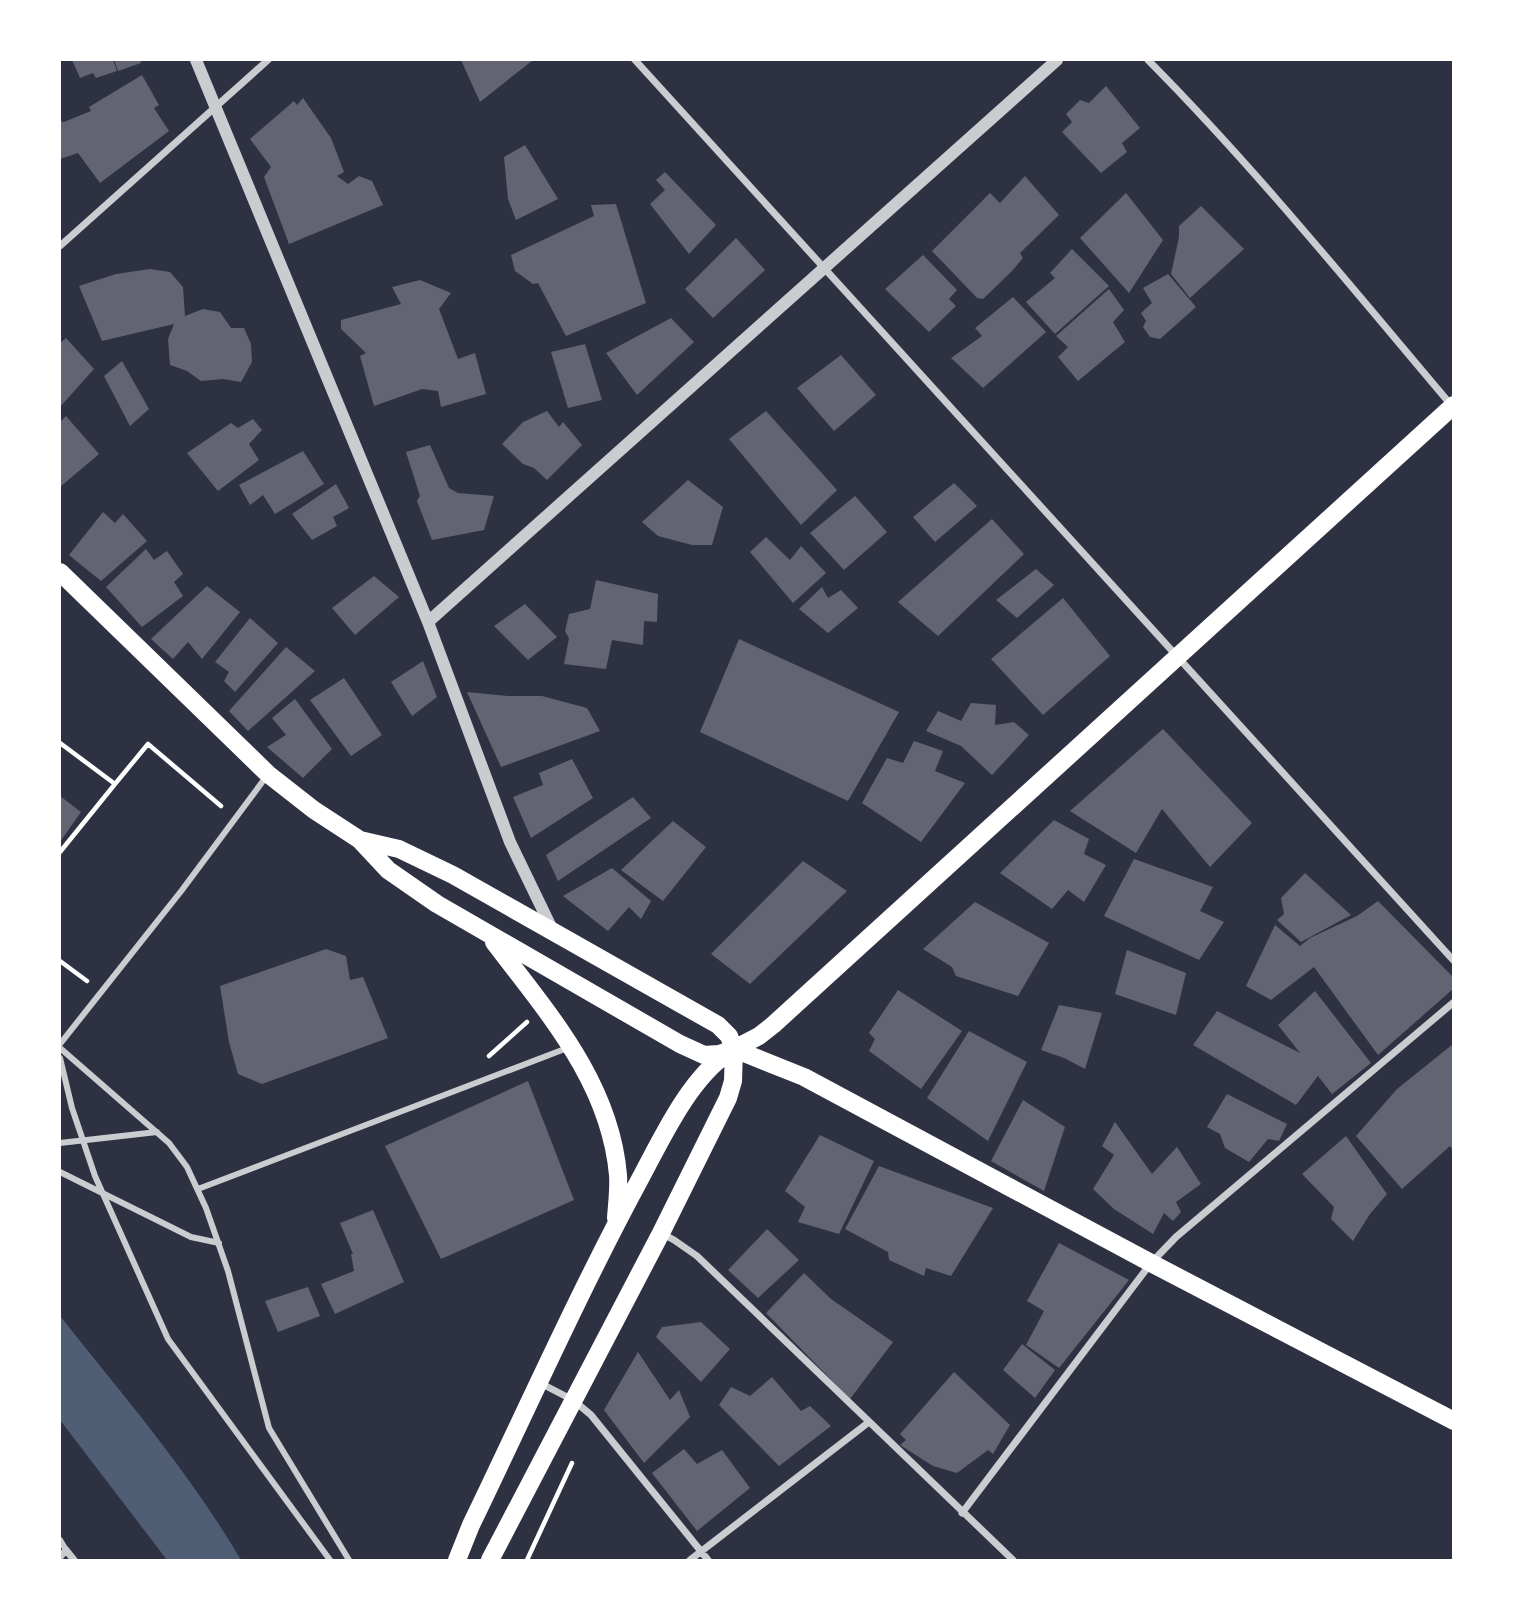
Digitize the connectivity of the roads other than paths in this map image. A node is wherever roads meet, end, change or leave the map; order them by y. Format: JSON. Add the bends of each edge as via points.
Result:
{"nodes":[{"id":1,"x":196,"y":60,"type":"edge"},
{"id":2,"x":268,"y":60,"type":"edge"},
{"id":3,"x":635,"y":60,"type":"edge"},
{"id":4,"x":1057,"y":60,"type":"edge"},
{"id":5,"x":1148,"y":60,"type":"edge"},
{"id":6,"x":215,"y":107,"type":"junction"},
{"id":7,"x":60,"y":246,"type":"edge"},
{"id":8,"x":823,"y":268,"type":"junction"},
{"id":9,"x":1453,"y":406,"type":"edge"},
{"id":10,"x":60,"y":572,"type":"edge"},
{"id":11,"x":428,"y":622,"type":"junction"},
{"id":12,"x":1178,"y":657,"type":"junction"},
{"id":13,"x":268,"y":774,"type":"junction"},
{"id":14,"x":360,"y":840,"type":"junction"},
{"id":15,"x":487,"y":933,"type":"junction"},
{"id":16,"x":555,"y":934,"type":"junction"},
{"id":17,"x":1454,"y":961,"type":"edge"},
{"id":18,"x":1454,"y":1002,"type":"edge"},
{"id":19,"x":60,"y":1046,"type":"edge"},
{"id":20,"x":572,"y":1047,"type":"junction"},
{"id":21,"x":734,"y":1049,"type":"junction"},
{"id":22,"x":60,"y":1058,"type":"edge"},
{"id":23,"x":157,"y":1132,"type":"junction"},
{"id":24,"x":83,"y":1140,"type":"junction"},
{"id":25,"x":60,"y":1143,"type":"edge"},
{"id":26,"x":60,"y":1172,"type":"edge"},
{"id":27,"x":198,"y":1189,"type":"junction"},
{"id":28,"x":102,"y":1193,"type":"junction"},
{"id":29,"x":615,"y":1225,"type":"junction"},
{"id":30,"x":661,"y":1233,"type":"junction"},
{"id":31,"x":219,"y":1242,"type":"junction"},
{"id":32,"x":1151,"y":1263,"type":"junction"},
{"id":33,"x":540,"y":1382,"type":"junction"},
{"id":34,"x":573,"y":1400,"type":"junction"},
{"id":35,"x":1454,"y":1421,"type":"edge"},
{"id":36,"x":869,"y":1422,"type":"junction"},
{"id":37,"x":962,"y":1513,"type":"junction"},
{"id":38,"x":60,"y":1540,"type":"edge"},
{"id":39,"x":66,"y":1550,"type":"junction"},
{"id":40,"x":701,"y":1552,"type":"junction"},
{"id":41,"x":60,"y":1556,"type":"edge"},
{"id":42,"x":74,"y":1560,"type":"edge"},
{"id":43,"x":330,"y":1560,"type":"edge"},
{"id":44,"x":349,"y":1560,"type":"edge"},
{"id":45,"x":457,"y":1560,"type":"edge"},
{"id":46,"x":490,"y":1560,"type":"edge"},
{"id":47,"x":690,"y":1560,"type":"edge"},
{"id":48,"x":708,"y":1560,"type":"edge"},
{"id":49,"x":1013,"y":1560,"type":"edge"}],
"edges":[{"from":1,"to":6,"type":"street"},
{"from":2,"to":6,"type":"street"},
{"from":3,"to":8,"type":"street"},
{"from":4,"to":8,"type":"street"},
{"from":5,"to":9,"type":"street","via":[[1305,232]]},
{"from":6,"to":7,"type":"street"},
{"from":6,"to":11,"type":"street"},
{"from":8,"to":11,"type":"street"},
{"from":8,"to":12,"type":"street"},
{"from":9,"to":12,"type":"main road"},
{"from":10,"to":13,"type":"main road"},
{"from":11,"to":16,"type":"street","via":[[510,842]]},
{"from":12,"to":17,"type":"street"},
{"from":12,"to":21,"type":"main road","via":[[774,1025]]},
{"from":13,"to":14,"type":"main road"},
{"from":13,"to":19,"type":"street"},
{"from":14,"to":15,"type":"main road","via":[[388,870]]},
{"from":14,"to":16,"type":"main road","via":[[399,849],[453,875]]},
{"from":15,"to":20,"type":"main road"},
{"from":15,"to":21,"type":"main road","via":[[695,1051],[708,1056]]},
{"from":16,"to":21,"type":"main road","via":[[718,1024]]},
{"from":18,"to":32,"type":"street"},
{"from":19,"to":23,"type":"street"},
{"from":20,"to":27,"type":"street"},
{"from":20,"to":29,"type":"main road","via":[[595,1087],[607,1123],[618,1177]]},
{"from":21,"to":29,"type":"main road","via":[[698,1083],[665,1132]]},
{"from":21,"to":30,"type":"main road","via":[[728,1098]]},
{"from":21,"to":32,"type":"main road","via":[[804,1077]]},
{"from":22,"to":24,"type":"street"},
{"from":23,"to":24,"type":"street"},
{"from":23,"to":27,"type":"street","via":[[179,1155]]},
{"from":24,"to":25,"type":"street"},
{"from":24,"to":28,"type":"street"},
{"from":26,"to":28,"type":"street"},
{"from":27,"to":31,"type":"street"},
{"from":28,"to":31,"type":"street","via":[[191,1237]]},
{"from":28,"to":43,"type":"street","via":[[167,1339]]},
{"from":29,"to":33,"type":"main road"},
{"from":30,"to":34,"type":"main road"},
{"from":30,"to":36,"type":"street","via":[[697,1256]]},
{"from":31,"to":44,"type":"street","via":[[269,1427]]},
{"from":32,"to":35,"type":"main road"},
{"from":32,"to":37,"type":"street"},
{"from":33,"to":34,"type":"street"},
{"from":33,"to":45,"type":"main road"},
{"from":34,"to":40,"type":"street","via":[[593,1418]]},
{"from":34,"to":46,"type":"main road"},
{"from":36,"to":37,"type":"street"},
{"from":36,"to":40,"type":"street"},
{"from":37,"to":49,"type":"street"},
{"from":38,"to":39,"type":"street"},
{"from":39,"to":41,"type":"street"},
{"from":39,"to":42,"type":"street"},
{"from":40,"to":47,"type":"street"},
{"from":40,"to":48,"type":"street"}]}
